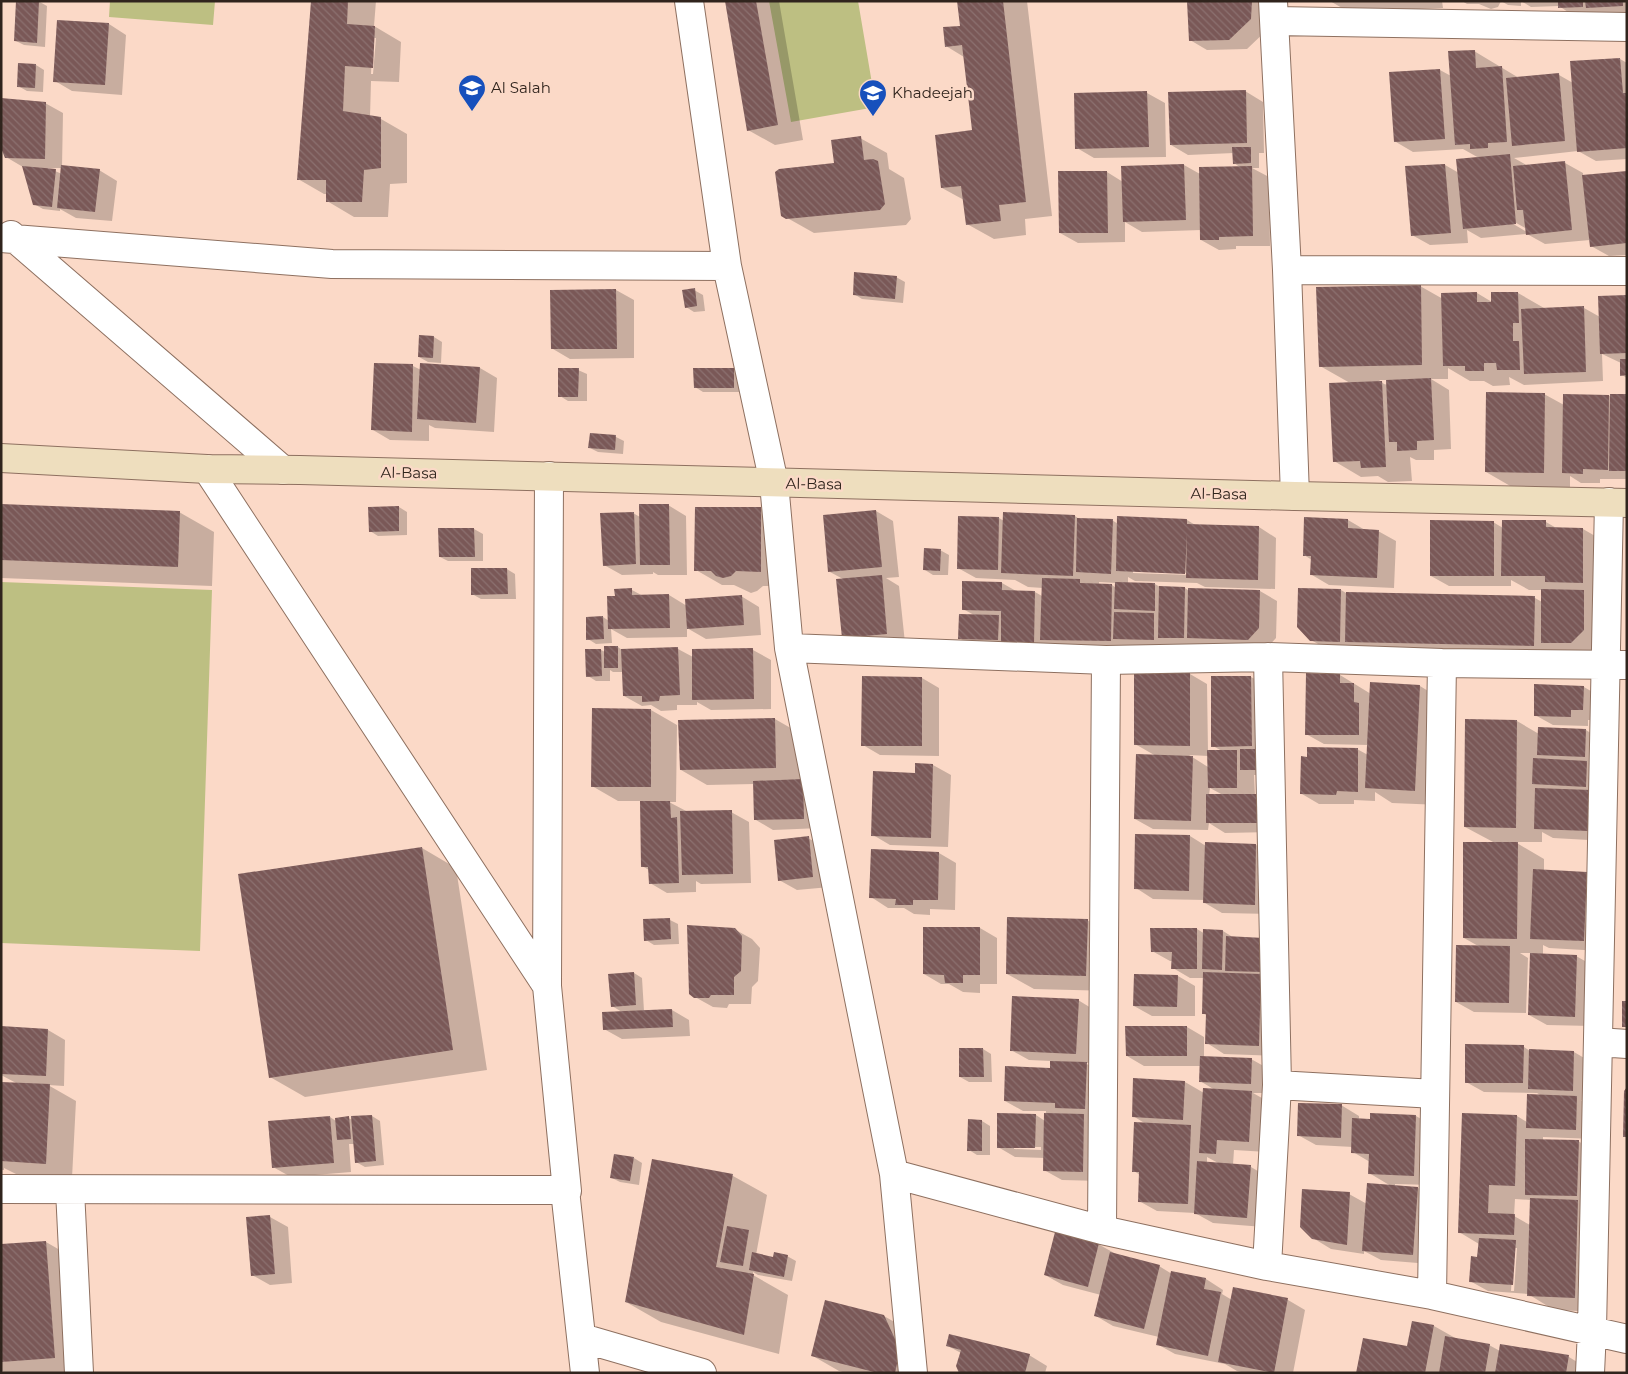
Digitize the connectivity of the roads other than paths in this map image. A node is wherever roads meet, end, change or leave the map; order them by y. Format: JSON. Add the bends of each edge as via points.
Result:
{"nodes":[{"id":1,"x":688,"y":1,"type":"edge"},
{"id":2,"x":1274,"y":11,"type":"edge"},
{"id":3,"x":1627,"y":27,"type":"edge"},
{"id":4,"x":5,"y":232,"type":"edge"},
{"id":5,"x":727,"y":266,"type":"junction"},
{"id":6,"x":1287,"y":270,"type":"junction"},
{"id":7,"x":1627,"y":271,"type":"edge"},
{"id":8,"x":1,"y":458,"type":"edge"},
{"id":9,"x":207,"y":469,"type":"junction"},
{"id":10,"x":283,"y":470,"type":"junction"},
{"id":11,"x":549,"y":476,"type":"junction"},
{"id":12,"x":774,"y":483,"type":"junction"},
{"id":13,"x":1295,"y":496,"type":"junction"},
{"id":14,"x":1618,"y":502,"type":"edge"},
{"id":15,"x":788,"y":648,"type":"junction"},
{"id":16,"x":1268,"y":657,"type":"junction"},
{"id":17,"x":1106,"y":660,"type":"junction"},
{"id":18,"x":1442,"y":663,"type":"junction"},
{"id":19,"x":1617,"y":665,"type":"edge"},
{"id":20,"x":547,"y":986,"type":"junction"},
{"id":21,"x":1598,"y":1042,"type":"junction"},
{"id":22,"x":1627,"y":1044,"type":"edge"},
{"id":23,"x":1277,"y":1085,"type":"junction"},
{"id":24,"x":1435,"y":1094,"type":"junction"},
{"id":25,"x":894,"y":1174,"type":"junction"},
{"id":26,"x":1,"y":1189,"type":"edge"},
{"id":27,"x":70,"y":1190,"type":"junction"},
{"id":28,"x":564,"y":1190,"type":"junction"},
{"id":29,"x":1102,"y":1230,"type":"junction"},
{"id":30,"x":1267,"y":1266,"type":"junction"},
{"id":31,"x":1432,"y":1295,"type":"junction"},
{"id":32,"x":1592,"y":1330,"type":"junction"},
{"id":33,"x":582,"y":1338,"type":"junction"},
{"id":34,"x":1627,"y":1339,"type":"edge"},
{"id":35,"x":79,"y":1373,"type":"edge"},
{"id":36,"x":585,"y":1373,"type":"edge"},
{"id":37,"x":702,"y":1373,"type":"edge"},
{"id":38,"x":913,"y":1373,"type":"edge"},
{"id":39,"x":1590,"y":1373,"type":"edge"}],
"edges":[{"from":1,"to":5,"type":"street"},
{"from":2,"to":3,"type":"street"},
{"from":2,"to":6,"type":"street"},
{"from":4,"to":5,"type":"street","via":[[332,264]]},
{"from":4,"to":10,"type":"street"},
{"from":5,"to":12,"type":"street"},
{"from":6,"to":7,"type":"street"},
{"from":6,"to":13,"type":"street"},
{"from":8,"to":9,"type":"street","name":"Al-Basa"},
{"from":9,"to":10,"type":"street","name":"Al-Basa"},
{"from":9,"to":20,"type":"street"},
{"from":10,"to":11,"type":"street","name":"Al-Basa"},
{"from":11,"to":12,"type":"street","name":"Al-Basa"},
{"from":11,"to":20,"type":"street"},
{"from":12,"to":13,"type":"street","name":"Al-Basa"},
{"from":12,"to":15,"type":"street"},
{"from":13,"to":14,"type":"street","name":"Al-Basa"},
{"from":14,"to":19,"type":"street"},
{"from":15,"to":17,"type":"street"},
{"from":15,"to":25,"type":"street"},
{"from":16,"to":17,"type":"street"},
{"from":16,"to":18,"type":"street"},
{"from":16,"to":23,"type":"street"},
{"from":17,"to":29,"type":"street"},
{"from":18,"to":19,"type":"street"},
{"from":18,"to":24,"type":"street"},
{"from":19,"to":21,"type":"street"},
{"from":20,"to":28,"type":"street","via":[[567,1191]]},
{"from":21,"to":22,"type":"street"},
{"from":21,"to":32,"type":"street"},
{"from":23,"to":24,"type":"street"},
{"from":23,"to":30,"type":"street"},
{"from":24,"to":31,"type":"street"},
{"from":25,"to":29,"type":"street"},
{"from":25,"to":38,"type":"street"},
{"from":26,"to":27,"type":"street"},
{"from":27,"to":28,"type":"street"},
{"from":27,"to":35,"type":"street"},
{"from":28,"to":33,"type":"street"},
{"from":29,"to":30,"type":"street"},
{"from":30,"to":31,"type":"street"},
{"from":31,"to":32,"type":"street"},
{"from":32,"to":34,"type":"street"},
{"from":32,"to":39,"type":"street"},
{"from":33,"to":36,"type":"street"},
{"from":33,"to":37,"type":"street"}]}
